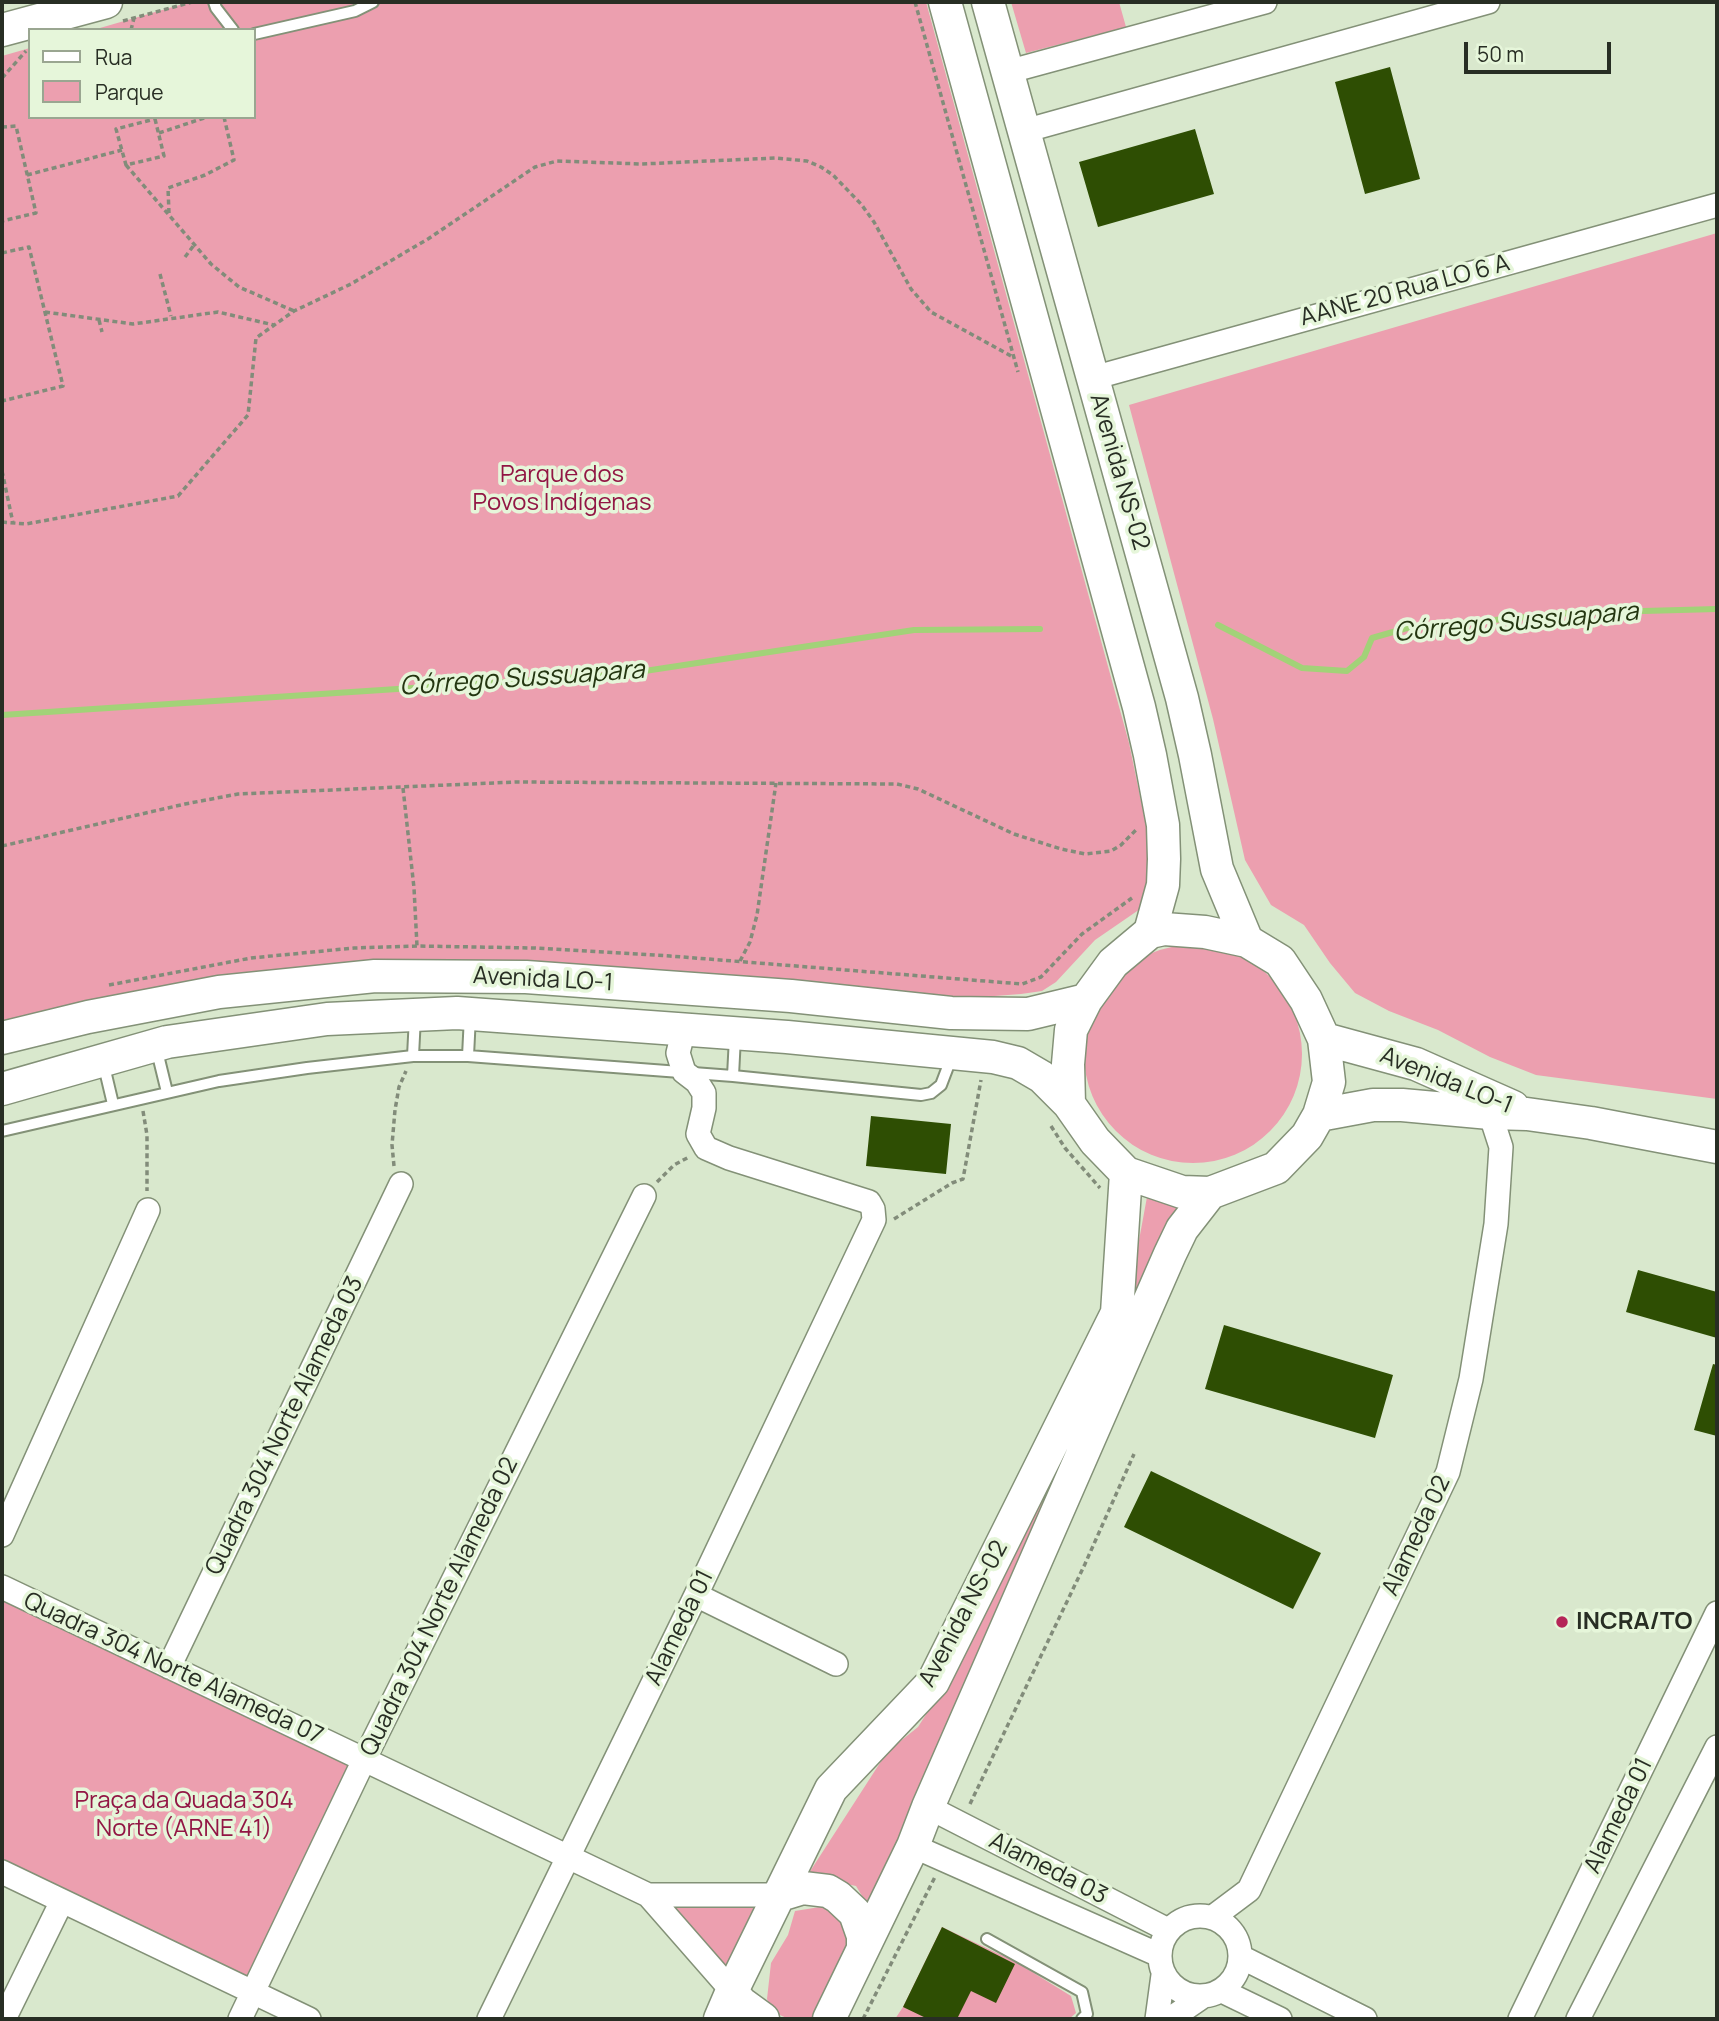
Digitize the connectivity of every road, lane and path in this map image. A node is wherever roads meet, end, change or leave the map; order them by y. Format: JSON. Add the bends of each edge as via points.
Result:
{"nodes":[{"id":1,"x":192,"y":2,"type":"edge"},
{"id":2,"x":214,"y":2,"type":"edge"},
{"id":3,"x":373,"y":2,"type":"edge"},
{"id":4,"x":944,"y":2,"type":"edge"},
{"id":5,"x":988,"y":2,"type":"edge"},
{"id":6,"x":1265,"y":2,"type":"edge"},
{"id":7,"x":1488,"y":2,"type":"edge"},
{"id":8,"x":110,"y":13,"type":"edge"},
{"id":9,"x":135,"y":18,"type":"junction"},
{"id":10,"x":132,"y":28,"type":"edge"},
{"id":11,"x":231,"y":28,"type":"edge"},
{"id":12,"x":2,"y":30,"type":"edge"},
{"id":13,"x":256,"y":34,"type":"edge"},
{"id":14,"x":28,"y":49,"type":"edge"},
{"id":15,"x":1007,"y":72,"type":"junction"},
{"id":16,"x":2,"y":78,"type":"edge"},
{"id":17,"x":136,"y":119,"type":"edge"},
{"id":18,"x":200,"y":119,"type":"edge"},
{"id":19,"x":224,"y":119,"type":"edge"},
{"id":20,"x":137,"y":124,"type":"junction"},
{"id":21,"x":2,"y":127,"type":"edge"},
{"id":22,"x":1024,"y":131,"type":"junction"},
{"id":23,"x":158,"y":133,"type":"junction"},
{"id":24,"x":122,"y":150,"type":"junction"},
{"id":25,"x":126,"y":165,"type":"junction"},
{"id":26,"x":27,"y":175,"type":"junction"},
{"id":27,"x":1717,"y":205,"type":"edge"},
{"id":28,"x":169,"y":215,"type":"junction"},
{"id":29,"x":2,"y":221,"type":"edge"},
{"id":30,"x":194,"y":245,"type":"junction"},
{"id":31,"x":2,"y":253,"type":"edge"},
{"id":32,"x":185,"y":257,"type":"dead end"},
{"id":33,"x":160,"y":274,"type":"dead end"},
{"id":34,"x":294,"y":311,"type":"junction"},
{"id":35,"x":45,"y":312,"type":"junction"},
{"id":36,"x":171,"y":317,"type":"junction"},
{"id":37,"x":99,"y":320,"type":"junction"},
{"id":38,"x":274,"y":326,"type":"junction"},
{"id":39,"x":102,"y":331,"type":"dead end"},
{"id":40,"x":1014,"y":358,"type":"dead end"},
{"id":41,"x":1093,"y":378,"type":"junction"},
{"id":42,"x":2,"y":401,"type":"edge"},
{"id":43,"x":2,"y":471,"type":"edge"},
{"id":44,"x":2,"y":522,"type":"edge"},
{"id":45,"x":13,"y":523,"type":"junction"},
{"id":46,"x":776,"y":783,"type":"junction"},
{"id":47,"x":403,"y":787,"type":"junction"},
{"id":48,"x":1139,"y":842,"type":"dead end"},
{"id":49,"x":2,"y":846,"type":"edge"},
{"id":50,"x":1135,"y":892,"type":"dead end"},
{"id":51,"x":1150,"y":932,"type":"junction"},
{"id":52,"x":1247,"y":941,"type":"junction"},
{"id":53,"x":417,"y":946,"type":"dead end"},
{"id":54,"x":740,"y":961,"type":"dead end"},
{"id":55,"x":1016,"y":984,"type":"dead end"},
{"id":56,"x":1086,"y":1000,"type":"junction"},
{"id":57,"x":471,"y":1013,"type":"junction"},
{"id":58,"x":415,"y":1015,"type":"junction"},
{"id":59,"x":684,"y":1029,"type":"junction"},
{"id":60,"x":736,"y":1034,"type":"junction"},
{"id":61,"x":2,"y":1038,"type":"edge"},
{"id":62,"x":1324,"y":1040,"type":"junction"},
{"id":63,"x":156,"y":1045,"type":"junction"},
{"id":64,"x":413,"y":1056,"type":"junction"},
{"id":65,"x":468,"y":1056,"type":"junction"},
{"id":66,"x":102,"y":1060,"type":"junction"},
{"id":67,"x":950,"y":1061,"type":"junction"},
{"id":68,"x":684,"y":1073,"type":"junction"},
{"id":69,"x":733,"y":1076,"type":"junction"},
{"id":70,"x":2,"y":1089,"type":"edge"},
{"id":71,"x":167,"y":1092,"type":"junction"},
{"id":72,"x":141,"y":1098,"type":"junction"},
{"id":73,"x":113,"y":1104,"type":"junction"},
{"id":74,"x":1059,"y":1113,"type":"junction"},
{"id":75,"x":1490,"y":1113,"type":"junction"},
{"id":76,"x":1527,"y":1114,"type":"junction"},
{"id":77,"x":1319,"y":1115,"type":"junction"},
{"id":78,"x":2,"y":1131,"type":"edge"},
{"id":79,"x":1717,"y":1147,"type":"edge"},
{"id":80,"x":706,"y":1148,"type":"junction"},
{"id":81,"x":1126,"y":1172,"type":"junction"},
{"id":82,"x":401,"y":1184,"type":"joint"},
{"id":83,"x":1210,"y":1193,"type":"junction"},
{"id":84,"x":644,"y":1196,"type":"joint"},
{"id":85,"x":1105,"y":1196,"type":"dead end"},
{"id":86,"x":148,"y":1210,"type":"joint"},
{"id":87,"x":868,"y":1235,"type":"junction"},
{"id":88,"x":1135,"y":1454,"type":"dead end"},
{"id":89,"x":2,"y":1535,"type":"edge"},
{"id":90,"x":2,"y":1587,"type":"edge"},
{"id":91,"x":696,"y":1595,"type":"junction"},
{"id":92,"x":1717,"y":1613,"type":"edge"},
{"id":93,"x":836,"y":1664,"type":"dead end"},
{"id":94,"x":169,"y":1667,"type":"junction"},
{"id":95,"x":1717,"y":1747,"type":"edge"},
{"id":96,"x":364,"y":1760,"type":"junction"},
{"id":97,"x":928,"y":1807,"type":"junction"},
{"id":98,"x":960,"y":1824,"type":"junction"},
{"id":99,"x":913,"y":1846,"type":"junction"},
{"id":100,"x":568,"y":1857,"type":"junction"},
{"id":101,"x":943,"y":1859,"type":"junction"},
{"id":102,"x":2,"y":1872,"type":"edge"},
{"id":103,"x":1249,"y":1890,"type":"junction"},
{"id":104,"x":648,"y":1895,"type":"junction"},
{"id":105,"x":780,"y":1895,"type":"junction"},
{"id":106,"x":62,"y":1901,"type":"junction"},
{"id":107,"x":1213,"y":1917,"type":"junction"},
{"id":108,"x":1168,"y":1930,"type":"junction"},
{"id":109,"x":987,"y":1938,"type":"dead end"},
{"id":110,"x":1238,"y":1947,"type":"junction"},
{"id":111,"x":863,"y":1948,"type":"junction"},
{"id":112,"x":1161,"y":1965,"type":"junction"},
{"id":113,"x":732,"y":1991,"type":"junction"},
{"id":114,"x":253,"y":1993,"type":"junction"},
{"id":115,"x":1212,"y":1994,"type":"junction"},
{"id":116,"x":4,"y":2019,"type":"edge"},
{"id":117,"x":240,"y":2019,"type":"edge"},
{"id":118,"x":309,"y":2019,"type":"edge"},
{"id":119,"x":489,"y":2019,"type":"edge"},
{"id":120,"x":720,"y":2019,"type":"edge"},
{"id":121,"x":763,"y":2019,"type":"edge"},
{"id":122,"x":829,"y":2019,"type":"edge"},
{"id":123,"x":863,"y":2019,"type":"edge"},
{"id":124,"x":1082,"y":2019,"type":"edge"},
{"id":125,"x":1157,"y":2019,"type":"edge"},
{"id":126,"x":1170,"y":2019,"type":"edge"},
{"id":127,"x":1280,"y":2019,"type":"edge"},
{"id":128,"x":1365,"y":2019,"type":"edge"},
{"id":129,"x":1520,"y":2019,"type":"edge"},
{"id":130,"x":1578,"y":2019,"type":"edge"}],
"edges":[{"from":1,"to":9,"type":"path"},
{"from":2,"to":11,"type":"lane"},
{"from":3,"to":13,"type":"lane","via":[[344,14]]},
{"from":4,"to":51,"type":"street","name":"Avenida NS-02","via":[[1154,772],[1163,825],[1163,885]]},
{"from":5,"to":15,"type":"street","name":"Avenida NS-02"},
{"from":6,"to":15,"type":"street"},
{"from":7,"to":22,"type":"street"},
{"from":8,"to":9,"type":"path"},
{"from":8,"to":12,"type":"street"},
{"from":9,"to":10,"type":"path"},
{"from":14,"to":16,"type":"path"},
{"from":15,"to":22,"type":"street","name":"Avenida NS-02"},
{"from":17,"to":20,"type":"path"},
{"from":18,"to":23,"type":"path"},
{"from":19,"to":28,"type":"path","via":[[234,160],[168,188]]},
{"from":20,"to":23,"type":"path","via":[[155,119]]},
{"from":20,"to":24,"type":"path","via":[[116,129]]},
{"from":21,"to":26,"type":"path","via":[[16,127]]},
{"from":22,"to":41,"type":"street","name":"Avenida NS-02"},
{"from":23,"to":25,"type":"path","via":[[164,156]]},
{"from":24,"to":25,"type":"path"},
{"from":24,"to":26,"type":"path"},
{"from":25,"to":28,"type":"path"},
{"from":26,"to":29,"type":"path","via":[[36,213]]},
{"from":27,"to":41,"type":"street","name":"AANE 20 Rua LO 6 A"},
{"from":28,"to":30,"type":"path"},
{"from":30,"to":32,"type":"path"},
{"from":30,"to":34,"type":"path","via":[[239,287]]},
{"from":31,"to":35,"type":"path","via":[[29,247]]},
{"from":33,"to":36,"type":"path"},
{"from":34,"to":38,"type":"path"},
{"from":34,"to":40,"type":"path","via":[[401,255],[546,163],[775,158],[807,161],[833,175],[874,222],[911,289],[931,312]]},
{"from":35,"to":37,"type":"path"},
{"from":35,"to":42,"type":"path","via":[[63,386]]},
{"from":36,"to":37,"type":"path","via":[[133,324]]},
{"from":36,"to":38,"type":"path","via":[[218,312]]},
{"from":37,"to":39,"type":"path"},
{"from":38,"to":45,"type":"path","via":[[256,338],[248,415],[178,496]]},
{"from":41,"to":52,"type":"street","name":"Avenida NS-02","via":[[1174,671],[1217,869]]},
{"from":43,"to":45,"type":"path"},
{"from":44,"to":45,"type":"path"},
{"from":46,"to":47,"type":"path","via":[[516,782]]},
{"from":46,"to":48,"type":"path","via":[[905,785],[1014,834],[1073,852],[1111,851],[1138,828]]},
{"from":46,"to":54,"type":"path","via":[[757,915]]},
{"from":47,"to":49,"type":"path","via":[[238,794]]},
{"from":47,"to":53,"type":"path"},
{"from":50,"to":55,"type":"path","via":[[1128,903],[1082,934],[1041,977]]},
{"from":51,"to":52,"type":"street","via":[[1205,932]]},
{"from":51,"to":56,"type":"street","via":[[1113,964]]},
{"from":52,"to":62,"type":"street","via":[[1280,961],[1306,1000]]},
{"from":56,"to":61,"type":"street","name":"Avenida LO-1","via":[[1028,1014],[951,1013],[526,977],[375,976],[219,992]]},
{"from":56,"to":74,"type":"street","via":[[1071,1030]]},
{"from":57,"to":58,"type":"street","name":"Avenida LO-1"},
{"from":57,"to":59,"type":"street","name":"Avenida LO-1"},
{"from":57,"to":65,"type":"lane"},
{"from":58,"to":63,"type":"street","name":"Avenida LO-1","via":[[327,1019]]},
{"from":58,"to":64,"type":"lane"},
{"from":59,"to":60,"type":"street","name":"Avenida LO-1"},
{"from":59,"to":68,"type":"street","via":[[677,1053]]},
{"from":60,"to":67,"type":"street","name":"Avenida LO-1"},
{"from":60,"to":69,"type":"lane"},
{"from":62,"to":76,"type":"street","name":"Avenida LO-1","via":[[1416,1064]]},
{"from":62,"to":77,"type":"street","via":[[1329,1082]]},
{"from":63,"to":66,"type":"street","name":"Avenida LO-1"},
{"from":63,"to":71,"type":"lane"},
{"from":64,"to":65,"type":"lane"},
{"from":64,"to":71,"type":"lane"},
{"from":64,"to":82,"type":"path","via":[[395,1110],[392,1145]]},
{"from":65,"to":68,"type":"lane"},
{"from":66,"to":70,"type":"street","name":"Avenida LO-1"},
{"from":66,"to":73,"type":"lane"},
{"from":67,"to":69,"type":"lane","via":[[941,1085],[922,1095]]},
{"from":67,"to":74,"type":"street","name":"Avenida LO-1","via":[[993,1057],[1018,1063],[1042,1077]]},
{"from":67,"to":87,"type":"path","via":[[982,1075],[963,1179]]},
{"from":68,"to":69,"type":"lane"},
{"from":68,"to":80,"type":"street","via":[[704,1093],[698,1134]]},
{"from":71,"to":72,"type":"lane"},
{"from":72,"to":73,"type":"lane"},
{"from":72,"to":86,"type":"path","via":[[147,1135]]},
{"from":73,"to":78,"type":"lane"},
{"from":74,"to":81,"type":"street","name":"Avenida LO-1"},
{"from":74,"to":85,"type":"path","via":[[1065,1148]]},
{"from":75,"to":76,"type":"street","name":"Avenida LO-1"},
{"from":75,"to":77,"type":"street","name":"Avenida LO-1","via":[[1373,1105]]},
{"from":75,"to":103,"type":"street","name":"Alameda 02","via":[[1501,1147],[1496,1224],[1471,1379],[1448,1472]]},
{"from":76,"to":79,"type":"street","name":"Avenida LO-1"},
{"from":77,"to":83,"type":"street","via":[[1307,1136],[1276,1168]]},
{"from":80,"to":84,"type":"path","via":[[674,1165]]},
{"from":80,"to":87,"type":"street","via":[[869,1202],[874,1220]]},
{"from":81,"to":83,"type":"street","via":[[1182,1192]]},
{"from":81,"to":105,"type":"street","name":"Avenida NS-02","via":[[1117,1313],[933,1682],[831,1789]]},
{"from":82,"to":94,"type":"street","name":"Quadra 304 Norte Alameda 03"},
{"from":83,"to":97,"type":"street","name":"Avenida NS-02","via":[[1170,1254]]},
{"from":84,"to":96,"type":"street","name":"Quadra 304 Norte Alameda 02"},
{"from":86,"to":89,"type":"street"},
{"from":87,"to":91,"type":"street","name":"Alameda 01"},
{"from":88,"to":98,"type":"path"},
{"from":90,"to":94,"type":"street","name":"Quadra 304 Norte Alameda 07"},
{"from":91,"to":93,"type":"street"},
{"from":91,"to":100,"type":"street","name":"Alameda 01"},
{"from":92,"to":129,"type":"street","name":"Alameda 01"},
{"from":94,"to":96,"type":"street","name":"Quadra 304 Norte Alameda 07"},
{"from":95,"to":130,"type":"street"},
{"from":96,"to":100,"type":"street","name":"Quadra 304 Norte Alameda 07"},
{"from":96,"to":114,"type":"street","name":"Quadra 304 Norte Alameda 02"},
{"from":97,"to":98,"type":"street","name":"Alameda 03"},
{"from":97,"to":99,"type":"street","name":"Avenida NS-02"},
{"from":98,"to":108,"type":"street","name":"Alameda 03"},
{"from":99,"to":101,"type":"street","name":"Alameda 03"},
{"from":99,"to":111,"type":"street","name":"Avenida NS-02"},
{"from":100,"to":104,"type":"street","name":"Quadra 304 Norte Alameda 07"},
{"from":100,"to":119,"type":"street","name":"Alameda 01"},
{"from":101,"to":112,"type":"street","name":"Alameda 03"},
{"from":101,"to":123,"type":"path"},
{"from":102,"to":106,"type":"street"},
{"from":103,"to":107,"type":"street","name":"Alameda 02"},
{"from":103,"to":110,"type":"street"},
{"from":104,"to":105,"type":"street","name":"Quadra 304 Norte Alameda 07"},
{"from":104,"to":113,"type":"street","name":"Quadra 304 Norte Alameda 07"},
{"from":105,"to":111,"type":"street","via":[[816,1888],[838,1897],[855,1913]]},
{"from":105,"to":113,"type":"street","name":"Avenida NS-02"},
{"from":106,"to":114,"type":"street"},
{"from":106,"to":116,"type":"street"},
{"from":107,"to":108,"type":"street","via":[[1192,1916]]},
{"from":107,"to":110,"type":"street","via":[[1226,1925]]},
{"from":108,"to":112,"type":"street","via":[[1162,1941]]},
{"from":109,"to":124,"type":"lane","via":[[1082,1992],[1087,2014]]},
{"from":110,"to":115,"type":"street","via":[[1238,1970],[1232,1982]]},
{"from":110,"to":128,"type":"street"},
{"from":111,"to":122,"type":"street","name":"Avenida NS-02"},
{"from":112,"to":115,"type":"street","via":[[1181,1991]]},
{"from":112,"to":125,"type":"street"},
{"from":113,"to":120,"type":"street","name":"Avenida NS-02"},
{"from":113,"to":121,"type":"street"},
{"from":114,"to":117,"type":"street","name":"Quadra 304 Norte Alameda 02"},
{"from":114,"to":118,"type":"street"},
{"from":115,"to":126,"type":"street"},
{"from":115,"to":127,"type":"street"}]}
